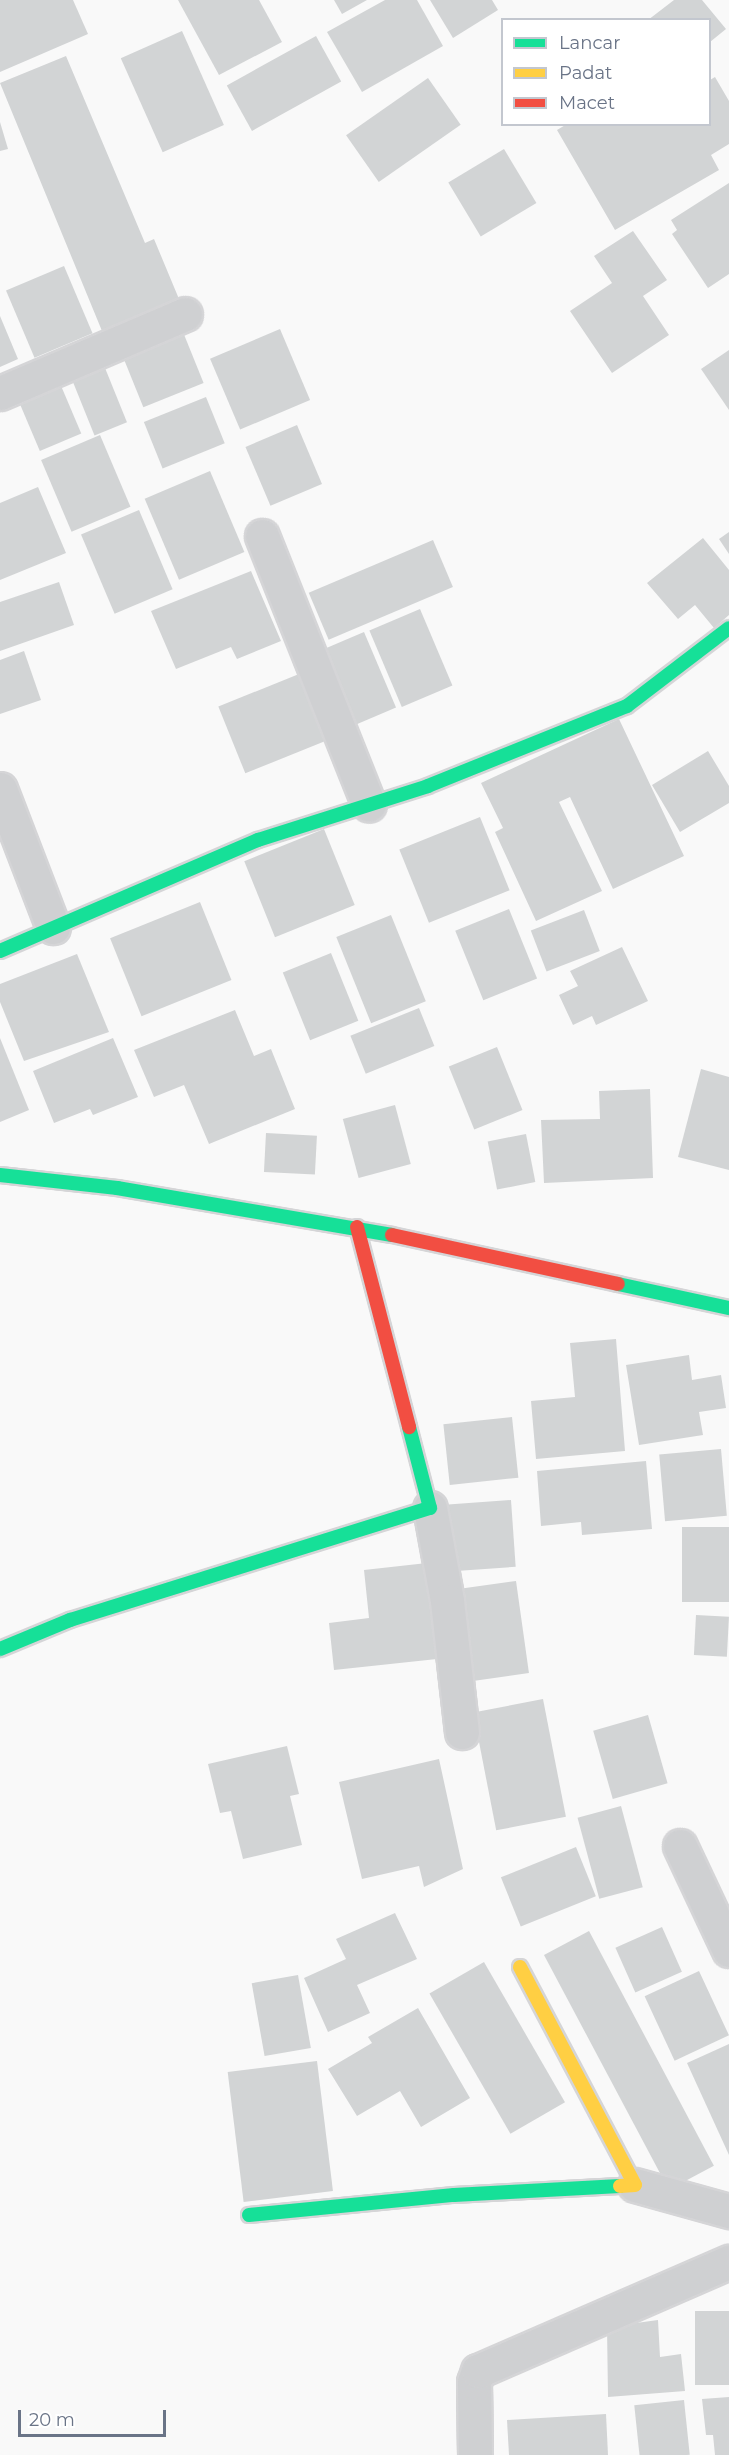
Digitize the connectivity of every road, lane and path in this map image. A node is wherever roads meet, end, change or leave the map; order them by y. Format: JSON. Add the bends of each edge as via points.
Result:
{"nodes":[{"id":1,"x":185,"y":314,"type":"dead end"},
{"id":2,"x":0,"y":393,"type":"edge"},
{"id":3,"x":262,"y":536,"type":"dead end"},
{"id":4,"x":729,"y":628,"type":"edge"},
{"id":5,"x":0,"y":789,"type":"edge"},
{"id":6,"x":369,"y":805,"type":"junction"},
{"id":7,"x":53,"y":927,"type":"junction"},
{"id":8,"x":0,"y":951,"type":"edge"},
{"id":9,"x":0,"y":1175,"type":"edge"},
{"id":10,"x":357,"y":1227,"type":"junction"},
{"id":11,"x":729,"y":1308,"type":"edge"},
{"id":12,"x":430,"y":1508,"type":"junction"},
{"id":13,"x":0,"y":1649,"type":"edge"},
{"id":14,"x":462,"y":1732,"type":"dead end"},
{"id":15,"x":680,"y":1846,"type":"dead end"},
{"id":16,"x":729,"y":1950,"type":"edge"},
{"id":17,"x":520,"y":1967,"type":"dead end"},
{"id":18,"x":635,"y":2185,"type":"junction"},
{"id":19,"x":729,"y":2211,"type":"edge"},
{"id":20,"x":249,"y":2215,"type":"dead end"},
{"id":21,"x":729,"y":2262,"type":"edge"},
{"id":22,"x":475,"y":2455,"type":"edge"}],
"edges":[{"from":1,"to":2,"type":"street"},
{"from":3,"to":6,"type":"street"},
{"from":4,"to":6,"type":"street","via":[[627,706],[428,786]]},
{"from":5,"to":7,"type":"street"},
{"from":6,"to":7,"type":"street","via":[[258,840]]},
{"from":7,"to":8,"type":"street"},
{"from":9,"to":10,"type":"street","via":[[117,1188]]},
{"from":10,"to":11,"type":"street"},
{"from":10,"to":12,"type":"street"},
{"from":12,"to":13,"type":"street","via":[[70,1620]]},
{"from":12,"to":14,"type":"street","via":[[447,1601]]},
{"from":15,"to":16,"type":"street"},
{"from":17,"to":18,"type":"street"},
{"from":18,"to":19,"type":"street"},
{"from":18,"to":20,"type":"street","via":[[454,2195]]},
{"from":21,"to":22,"type":"street","via":[[478,2371],[474,2382]]}]}
